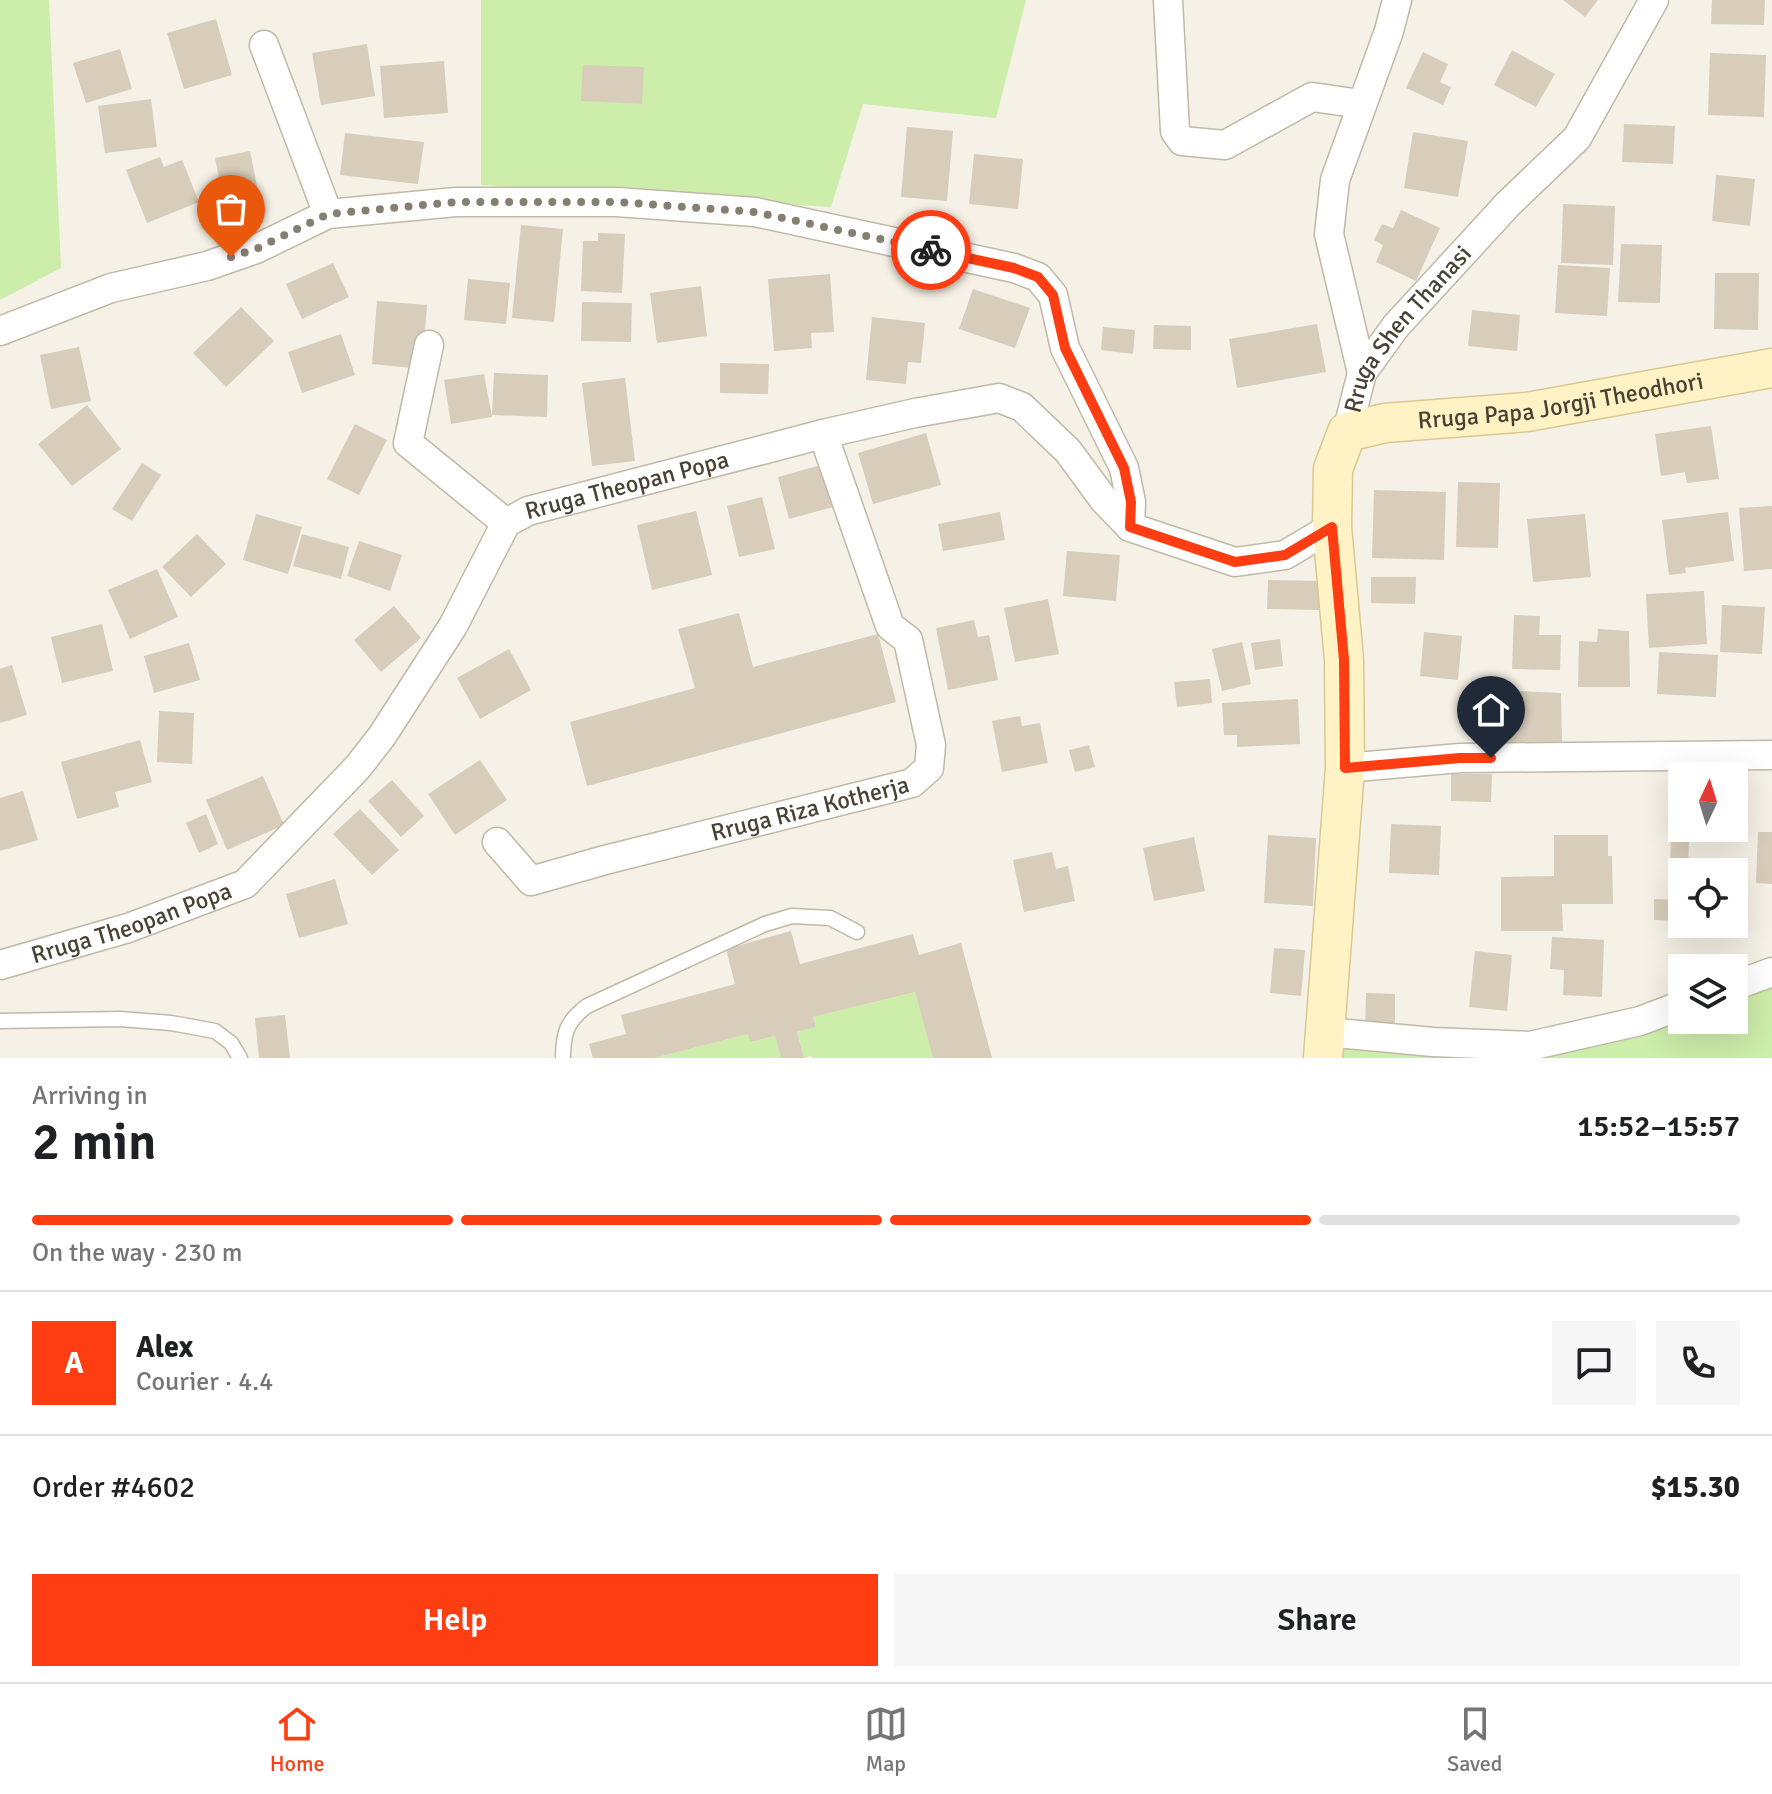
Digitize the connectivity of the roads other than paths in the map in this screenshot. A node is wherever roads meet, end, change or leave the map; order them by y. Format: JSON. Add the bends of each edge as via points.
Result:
{"nodes":[{"id":1,"x":1168,"y":0,"type":"edge"},
{"id":2,"x":1397,"y":0,"type":"edge"},
{"id":3,"x":1654,"y":0,"type":"edge"},
{"id":4,"x":264,"y":45,"type":"dead end"},
{"id":5,"x":1361,"y":104,"type":"junction"},
{"id":6,"x":328,"y":214,"type":"junction"},
{"id":7,"x":0,"y":331,"type":"edge"},
{"id":8,"x":429,"y":345,"type":"dead end"},
{"id":9,"x":1772,"y":368,"type":"edge"},
{"id":10,"x":1362,"y":373,"type":"junction"},
{"id":11,"x":1347,"y":432,"type":"junction"},
{"id":12,"x":823,"y":434,"type":"junction"},
{"id":13,"x":506,"y":523,"type":"junction"},
{"id":14,"x":1130,"y":527,"type":"junction"},
{"id":15,"x":1332,"y":527,"type":"junction"},
{"id":16,"x":1772,"y":755,"type":"edge"},
{"id":17,"x":1345,"y":768,"type":"junction"},
{"id":18,"x":497,"y":842,"type":"dead end"},
{"id":19,"x":857,"y":932,"type":"dead end"},
{"id":20,"x":0,"y":965,"type":"edge"},
{"id":21,"x":1772,"y":972,"type":"edge"},
{"id":22,"x":1748,"y":981,"type":"edge"},
{"id":23,"x":1668,"y":1010,"type":"edge"},
{"id":24,"x":0,"y":1021,"type":"edge"},
{"id":25,"x":1325,"y":1045,"type":"edge"},
{"id":26,"x":240,"y":1058,"type":"edge"},
{"id":27,"x":563,"y":1058,"type":"edge"}],
"edges":[{"from":1,"to":5,"type":"street","via":[[1175,131],[1182,141],[1225,145],[1312,97]]},
{"from":2,"to":5,"type":"street"},
{"from":3,"to":10,"type":"street","name":"Rruga Shen Thanasi","via":[[1577,138],[1497,215],[1396,326]]},
{"from":4,"to":6,"type":"street"},
{"from":5,"to":10,"type":"street","via":[[1335,180],[1329,234]]},
{"from":6,"to":7,"type":"street","via":[[256,249],[111,288]]},
{"from":6,"to":14,"type":"street","via":[[456,202],[617,202],[755,212],[1038,277],[1053,295],[1065,348],[1124,468]]},
{"from":8,"to":13,"type":"street","via":[[408,443]]},
{"from":9,"to":11,"type":"main road","name":"Rruga Papa Jorgji Theodhori","via":[[1527,412],[1385,423]]},
{"from":10,"to":11,"type":"street","name":"Rruga Shen Thanasi"},
{"from":11,"to":15,"type":"main road","name":"Rruga Shen Thanasi","via":[[1333,469]]},
{"from":12,"to":13,"type":"street","name":"Rruga Theopan Popa","via":[[528,511]]},
{"from":12,"to":14,"type":"street","name":"Rruga Theopan Popa","via":[[999,398],[1022,407],[1068,451]]},
{"from":12,"to":18,"type":"street","name":"Rruga Riza Kotherja","via":[[890,626],[908,640],[931,745],[929,768],[912,783],[531,881]]},
{"from":13,"to":20,"type":"street","name":"Rruga Theopan Popa","via":[[453,626],[382,736],[245,884],[128,928]]},
{"from":14,"to":15,"type":"street","name":"Rruga Theopan Popa","via":[[1235,562],[1285,555]]},
{"from":15,"to":17,"type":"main road","name":"Rruga Shen Thanasi","via":[[1344,660]]},
{"from":16,"to":17,"type":"street","via":[[1460,758]]},
{"from":17,"to":25,"type":"main road","name":"Rruga Shen Thanasi"},
{"from":19,"to":27,"type":"lane","via":[[830,918],[792,916],[765,924],[587,1006],[572,1017]]},
{"from":21,"to":22,"type":"street"},
{"from":23,"to":25,"type":"street","via":[[1530,1046]]},
{"from":24,"to":26,"type":"lane","via":[[171,1023],[215,1031]]}]}
